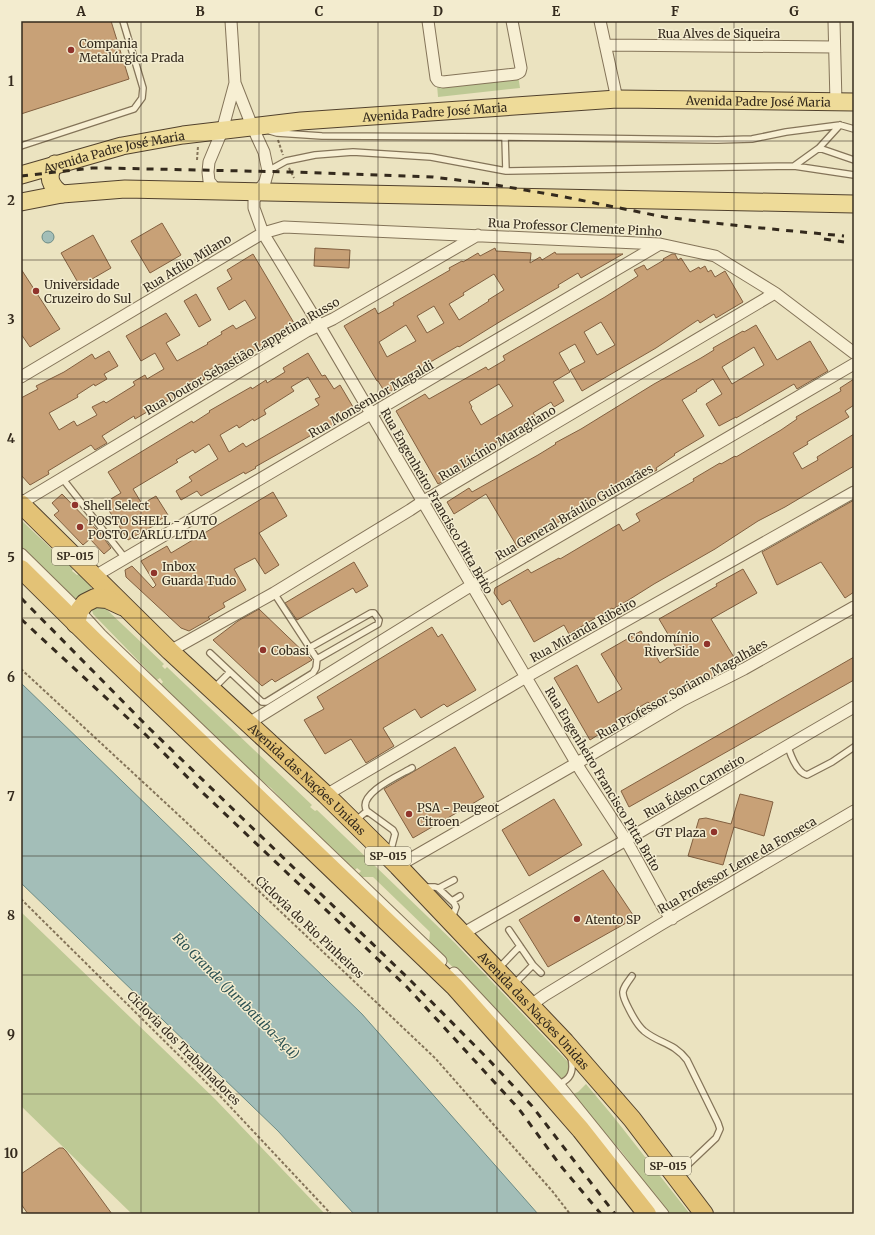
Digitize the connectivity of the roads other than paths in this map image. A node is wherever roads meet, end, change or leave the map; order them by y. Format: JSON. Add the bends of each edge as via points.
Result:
{"nodes":[{"id":1,"x":123,"y":21,"type":"edge"},
{"id":2,"x":231,"y":21,"type":"edge"},
{"id":3,"x":428,"y":21,"type":"edge"},
{"id":4,"x":512,"y":21,"type":"edge"},
{"id":5,"x":600,"y":21,"type":"edge"},
{"id":6,"x":834,"y":21,"type":"edge"},
{"id":7,"x":604,"y":45,"type":"junction"},
{"id":8,"x":834,"y":47,"type":"junction"},
{"id":9,"x":235,"y":83,"type":"junction"},
{"id":10,"x":617,"y":99,"type":"junction"},
{"id":11,"x":854,"y":102,"type":"edge"},
{"id":12,"x":836,"y":103,"type":"junction"},
{"id":13,"x":840,"y":125,"type":"junction"},
{"id":14,"x":252,"y":126,"type":"junction"},
{"id":15,"x":854,"y":129,"type":"edge"},
{"id":16,"x":222,"y":131,"type":"junction"},
{"id":17,"x":505,"y":137,"type":"junction"},
{"id":18,"x":21,"y":146,"type":"edge"},
{"id":19,"x":820,"y":148,"type":"junction"},
{"id":20,"x":854,"y":160,"type":"edge"},
{"id":21,"x":55,"y":164,"type":"junction"},
{"id":22,"x":794,"y":166,"type":"junction"},
{"id":23,"x":268,"y":171,"type":"junction"},
{"id":24,"x":506,"y":171,"type":"junction"},
{"id":25,"x":21,"y":175,"type":"edge"},
{"id":26,"x":854,"y":175,"type":"edge"},
{"id":27,"x":218,"y":192,"type":"junction"},
{"id":28,"x":257,"y":193,"type":"junction"},
{"id":29,"x":62,"y":194,"type":"junction"},
{"id":30,"x":21,"y":202,"type":"edge"},
{"id":31,"x":854,"y":204,"type":"edge"},
{"id":32,"x":263,"y":233,"type":"junction"},
{"id":33,"x":478,"y":235,"type":"junction"},
{"id":34,"x":660,"y":244,"type":"junction"},
{"id":35,"x":775,"y":293,"type":"junction"},
{"id":36,"x":319,"y":325,"type":"junction"},
{"id":37,"x":854,"y":353,"type":"edge"},
{"id":38,"x":854,"y":364,"type":"edge"},
{"id":39,"x":21,"y":377,"type":"edge"},
{"id":40,"x":371,"y":414,"type":"junction"},
{"id":41,"x":62,"y":478,"type":"junction"},
{"id":42,"x":854,"y":492,"type":"edge"},
{"id":43,"x":422,"y":502,"type":"junction"},
{"id":44,"x":21,"y":503,"type":"edge"},
{"id":45,"x":21,"y":554,"type":"edge"},
{"id":46,"x":125,"y":558,"type":"junction"},
{"id":47,"x":21,"y":569,"type":"edge"},
{"id":48,"x":95,"y":576,"type":"junction"},
{"id":49,"x":472,"y":585,"type":"junction"},
{"id":50,"x":274,"y":593,"type":"junction"},
{"id":51,"x":854,"y":607,"type":"edge"},
{"id":52,"x":128,"y":610,"type":"junction"},
{"id":53,"x":78,"y":617,"type":"junction"},
{"id":54,"x":310,"y":648,"type":"junction"},
{"id":55,"x":170,"y":651,"type":"junction"},
{"id":56,"x":210,"y":653,"type":"dead end"},
{"id":57,"x":317,"y":659,"type":"junction"},
{"id":58,"x":230,"y":672,"type":"junction"},
{"id":59,"x":526,"y":677,"type":"junction"},
{"id":60,"x":212,"y":689,"type":"junction"},
{"id":61,"x":854,"y":707,"type":"edge"},
{"id":62,"x":249,"y":723,"type":"junction"},
{"id":63,"x":788,"y":747,"type":"junction"},
{"id":64,"x":854,"y":747,"type":"edge"},
{"id":65,"x":577,"y":763,"type":"junction"},
{"id":66,"x":412,"y":768,"type":"dead end"},
{"id":67,"x":326,"y":796,"type":"junction"},
{"id":68,"x":367,"y":811,"type":"junction"},
{"id":69,"x":854,"y":811,"type":"edge"},
{"id":70,"x":353,"y":822,"type":"junction"},
{"id":71,"x":626,"y":840,"type":"junction"},
{"id":72,"x":393,"y":861,"type":"junction"},
{"id":73,"x":454,"y":880,"type":"dead end"},
{"id":74,"x":418,"y":888,"type":"junction"},
{"id":75,"x":439,"y":888,"type":"junction"},
{"id":76,"x":460,"y":896,"type":"dead end"},
{"id":77,"x":452,"y":901,"type":"junction"},
{"id":78,"x":672,"y":920,"type":"junction"},
{"id":79,"x":456,"y":928,"type":"junction"},
{"id":80,"x":509,"y":930,"type":"dead end"},
{"id":81,"x":520,"y":946,"type":"junction"},
{"id":82,"x":533,"y":965,"type":"junction"},
{"id":83,"x":497,"y":970,"type":"junction"},
{"id":84,"x":541,"y":973,"type":"dead end"},
{"id":85,"x":632,"y":976,"type":"dead end"},
{"id":86,"x":512,"y":986,"type":"junction"},
{"id":87,"x":531,"y":1005,"type":"junction"},
{"id":88,"x":565,"y":1042,"type":"junction"},
{"id":89,"x":558,"y":1084,"type":"junction"},
{"id":90,"x":676,"y":1177,"type":"junction"},
{"id":91,"x":648,"y":1214,"type":"edge"},
{"id":92,"x":663,"y":1214,"type":"edge"},
{"id":93,"x":704,"y":1214,"type":"edge"}],
"edges":[{"from":1,"to":18,"type":"lane","via":[[143,88],[142,98],[134,109]]},
{"from":2,"to":9,"type":"street"},
{"from":3,"to":4,"type":"street","via":[[436,78],[443,82],[520,72]]},
{"from":5,"to":7,"type":"street"},
{"from":6,"to":8,"type":"street"},
{"from":7,"to":8,"type":"street","name":"Rua Alves de Siqueira"},
{"from":7,"to":10,"type":"street"},
{"from":8,"to":12,"type":"street"},
{"from":9,"to":14,"type":"street"},
{"from":9,"to":16,"type":"street"},
{"from":10,"to":12,"type":"main road","name":"Avenida Padre José Maria"},
{"from":10,"to":14,"type":"main road","name":"Avenida Padre José Maria","via":[[399,113]]},
{"from":11,"to":12,"type":"main road","name":"Avenida Padre José Maria"},
{"from":13,"to":15,"type":"lane"},
{"from":13,"to":17,"type":"lane","via":[[752,139]]},
{"from":13,"to":19,"type":"lane"},
{"from":14,"to":16,"type":"main road","name":"Avenida Padre José Maria"},
{"from":14,"to":17,"type":"lane","via":[[276,133],[322,136]]},
{"from":14,"to":23,"type":"street","via":[[264,152]]},
{"from":16,"to":21,"type":"main road","name":"Avenida Padre José Maria","via":[[122,146]]},
{"from":16,"to":27,"type":"street","via":[[209,162],[208,172],[209,181]]},
{"from":17,"to":24,"type":"lane"},
{"from":19,"to":20,"type":"lane"},
{"from":19,"to":22,"type":"lane"},
{"from":21,"to":25,"type":"main road","name":"Avenida Padre José Maria"},
{"from":21,"to":29,"type":"main road","via":[[50,181]]},
{"from":22,"to":24,"type":"lane"},
{"from":22,"to":26,"type":"lane"},
{"from":23,"to":24,"type":"lane","via":[[286,162],[315,155],[353,152],[431,157]]},
{"from":23,"to":28,"type":"street","name":"Rua Engenheiro Francisco Pitta Brito","via":[[265,182]]},
{"from":27,"to":28,"type":"main road"},
{"from":27,"to":29,"type":"main road","via":[[125,189]]},
{"from":28,"to":31,"type":"main road"},
{"from":28,"to":32,"type":"street","name":"Rua Engenheiro Francisco Pitta Brito","via":[[254,208]]},
{"from":29,"to":30,"type":"main road"},
{"from":32,"to":33,"type":"street","name":"Rua Professor Clemente Pinho","via":[[284,227]]},
{"from":32,"to":36,"type":"street","name":"Rua Engenheiro Francisco Pitta Brito"},
{"from":32,"to":39,"type":"street","name":"Rua Atílio Milano"},
{"from":33,"to":34,"type":"street","name":"Rua Professor Clemente Pinho"},
{"from":33,"to":36,"type":"street","name":"Rua Doutor Sebastião Lappetina Russo"},
{"from":34,"to":35,"type":"street","name":"Rua Professor Clemente Pinho","via":[[715,256]]},
{"from":34,"to":40,"type":"street","name":"Rua Monsenhor Magaldi"},
{"from":35,"to":37,"type":"street","name":"Rua Professor Clemente Pinho"},
{"from":35,"to":43,"type":"street","name":"Rua Licínio Maragliano"},
{"from":36,"to":40,"type":"street","name":"Rua Engenheiro Francisco Pitta Brito"},
{"from":36,"to":41,"type":"street","name":"Rua Doutor Sebastião Lappetina Russo"},
{"from":38,"to":49,"type":"street","name":"Rua General Bráulio Guimarães"},
{"from":40,"to":43,"type":"street","name":"Rua Engenheiro Francisco Pitta Brito"},
{"from":40,"to":46,"type":"street","name":"Rua Monsenhor Magaldi"},
{"from":41,"to":44,"type":"street","name":"Rua Doutor Sebastião Lappetina Russo"},
{"from":41,"to":46,"type":"lane"},
{"from":42,"to":59,"type":"street","name":"Rua Miranda Ribeiro"},
{"from":43,"to":49,"type":"street","name":"Rua Engenheiro Francisco Pitta Brito"},
{"from":43,"to":50,"type":"street","name":"Rua Licínio Maragliano"},
{"from":44,"to":48,"type":"highway","name":"Avenida das Nações Unidas","number":"SP-015"},
{"from":45,"to":53,"type":"street"},
{"from":46,"to":48,"type":"street","name":"Rua Monsenhor Magaldi"},
{"from":47,"to":53,"type":"highway"},
{"from":48,"to":52,"type":"highway","name":"Avenida das Nações Unidas","number":"SP-015"},
{"from":49,"to":59,"type":"street","name":"Rua Engenheiro Francisco Pitta Brito"},
{"from":49,"to":62,"type":"street","name":"Rua General Bráulio Guimarães"},
{"from":50,"to":54,"type":"lane"},
{"from":50,"to":55,"type":"street","name":"Rua Licínio Maragliano"},
{"from":51,"to":65,"type":"street","name":"Rua Professor Soriano Magalhães","via":[[683,700]]},
{"from":52,"to":53,"type":"highway","via":[[107,599],[95,598],[85,603]]},
{"from":52,"to":55,"type":"highway","name":"Avenida das Nações Unidas","number":"SP-015"},
{"from":53,"to":89,"type":"street","via":[[101,636],[462,981]]},
{"from":53,"to":91,"type":"highway","via":[[455,988],[581,1130]]},
{"from":54,"to":57,"type":"lane"},
{"from":54,"to":57,"type":"lane","via":[[371,613],[379,620],[378,624]]},
{"from":55,"to":60,"type":"highway","name":"Avenida das Nações Unidas","number":"SP-015"},
{"from":56,"to":58,"type":"lane"},
{"from":57,"to":58,"type":"lane","via":[[313,673],[266,702],[258,700]]},
{"from":58,"to":60,"type":"lane"},
{"from":59,"to":65,"type":"street","name":"Rua Engenheiro Francisco Pitta Brito"},
{"from":59,"to":67,"type":"street","name":"Rua Miranda Ribeiro"},
{"from":60,"to":62,"type":"highway","name":"Avenida das Nações Unidas","number":"SP-015"},
{"from":61,"to":63,"type":"street","name":"Rua Édson Carneiro"},
{"from":62,"to":67,"type":"highway","name":"Avenida das Nações Unidas","number":"SP-015"},
{"from":63,"to":64,"type":"lane","via":[[801,772],[807,775]]},
{"from":63,"to":71,"type":"street","name":"Rua Édson Carneiro"},
{"from":65,"to":71,"type":"street","name":"Rua Engenheiro Francisco Pitta Brito"},
{"from":65,"to":72,"type":"street","name":"Rua Professor Soriano Magalhães"},
{"from":66,"to":68,"type":"lane","via":[[372,793],[366,800]]},
{"from":67,"to":70,"type":"highway","name":"Avenida das Nações Unidas","number":"SP-015"},
{"from":68,"to":70,"type":"lane"},
{"from":68,"to":72,"type":"lane","via":[[393,830]]},
{"from":69,"to":78,"type":"street","name":"Rua Professor Leme da Fonseca"},
{"from":70,"to":72,"type":"highway","name":"Avenida das Nações Unidas","number":"SP-015"},
{"from":71,"to":78,"type":"street","name":"Rua Engenheiro Francisco Pitta Brito"},
{"from":71,"to":79,"type":"street","name":"Rua Édson Carneiro"},
{"from":72,"to":74,"type":"highway","name":"Avenida das Nações Unidas","number":"SP-015"},
{"from":73,"to":75,"type":"lane"},
{"from":74,"to":75,"type":"lane"},
{"from":74,"to":79,"type":"highway","name":"Avenida das Nações Unidas","number":"SP-015"},
{"from":75,"to":77,"type":"lane"},
{"from":76,"to":77,"type":"lane"},
{"from":77,"to":79,"type":"lane","via":[[456,907]]},
{"from":78,"to":87,"type":"street","name":"Rua Professor Leme da Fonseca"},
{"from":79,"to":83,"type":"highway","name":"Avenida das Nações Unidas","number":"SP-015"},
{"from":80,"to":81,"type":"lane"},
{"from":81,"to":82,"type":"lane"},
{"from":81,"to":83,"type":"lane"},
{"from":82,"to":84,"type":"lane"},
{"from":82,"to":86,"type":"lane"},
{"from":83,"to":86,"type":"highway","name":"Avenida das Nações Unidas","number":"SP-015"},
{"from":85,"to":90,"type":"lane","via":[[624,987],[622,997],[637,1024],[651,1036],[682,1053],[720,1129],[716,1138]]},
{"from":86,"to":87,"type":"highway","name":"Avenida das Nações Unidas","number":"SP-015"},
{"from":87,"to":88,"type":"highway","name":"Avenida das Nações Unidas","number":"SP-015"},
{"from":88,"to":89,"type":"lane","via":[[572,1060],[572,1069],[570,1077]]},
{"from":88,"to":90,"type":"highway","name":"Avenida das Nações Unidas","number":"SP-015","via":[[632,1119]]},
{"from":89,"to":92,"type":"street"},
{"from":90,"to":93,"type":"highway","name":"Avenida das Nações Unidas","number":"SP-015"}]}
